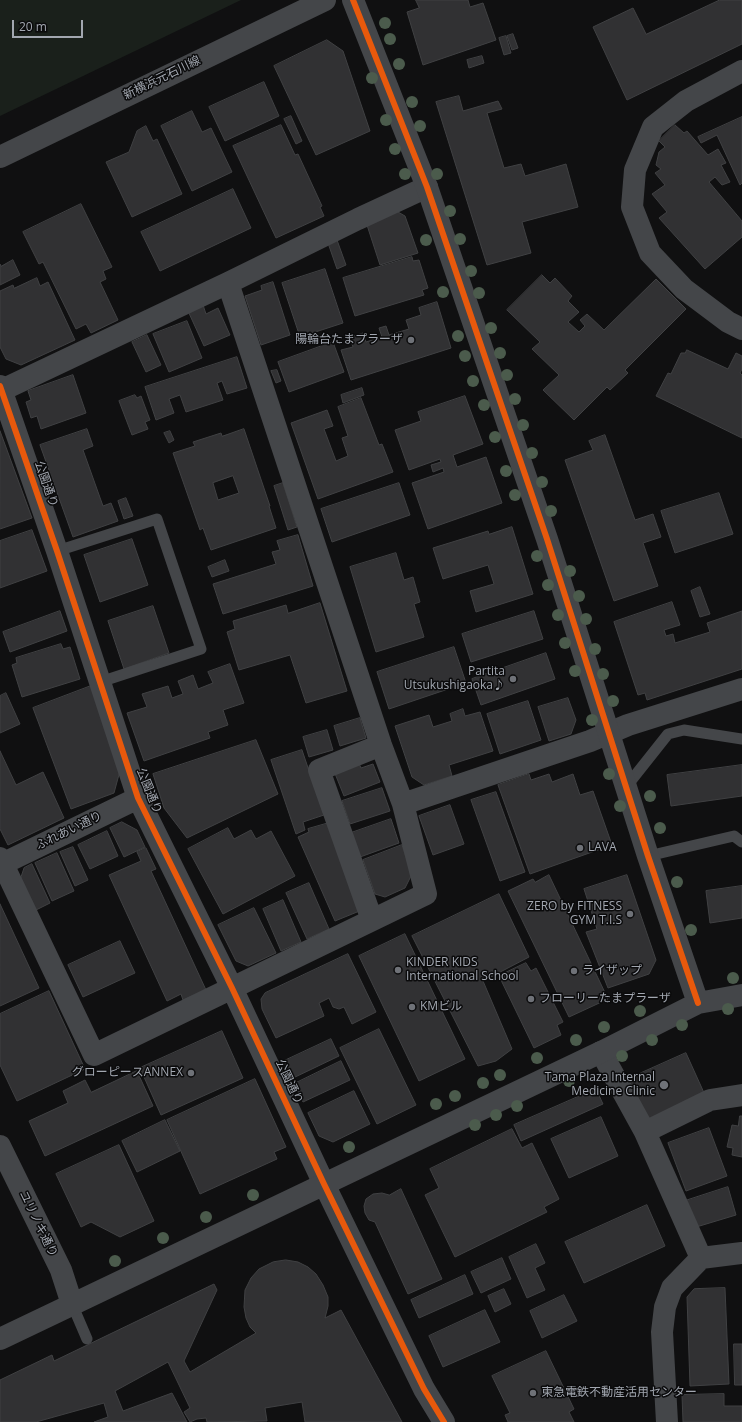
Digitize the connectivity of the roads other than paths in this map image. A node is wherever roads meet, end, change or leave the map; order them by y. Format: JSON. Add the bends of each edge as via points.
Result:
{"nodes":[{"id":1,"x":325,"y":0,"type":"edge"},
{"id":2,"x":354,"y":0,"type":"edge"},
{"id":3,"x":742,"y":71,"type":"edge"},
{"id":4,"x":0,"y":157,"type":"edge"},
{"id":5,"x":427,"y":187,"type":"junction"},
{"id":6,"x":228,"y":283,"type":"junction"},
{"id":7,"x":742,"y":328,"type":"edge"},
{"id":8,"x":1,"y":389,"type":"edge"},
{"id":9,"x":57,"y":551,"type":"junction"},
{"id":10,"x":100,"y":682,"type":"junction"},
{"id":11,"x":742,"y":689,"type":"edge"},
{"id":12,"x":609,"y":733,"type":"junction"},
{"id":13,"x":742,"y":739,"type":"edge"},
{"id":14,"x":381,"y":745,"type":"junction"},
{"id":15,"x":626,"y":787,"type":"junction"},
{"id":16,"x":138,"y":798,"type":"junction"},
{"id":17,"x":403,"y":804,"type":"junction"},
{"id":18,"x":742,"y":842,"type":"edge"},
{"id":19,"x":648,"y":856,"type":"junction"},
{"id":20,"x":1,"y":862,"type":"edge"},
{"id":21,"x":372,"y":920,"type":"junction"},
{"id":22,"x":232,"y":988,"type":"junction"},
{"id":23,"x":742,"y":995,"type":"edge"},
{"id":24,"x":698,"y":1003,"type":"junction"},
{"id":25,"x":601,"y":1052,"type":"junction"},
{"id":26,"x":742,"y":1095,"type":"edge"},
{"id":27,"x":645,"y":1132,"type":"junction"},
{"id":28,"x":0,"y":1146,"type":"edge"},
{"id":29,"x":324,"y":1184,"type":"junction"},
{"id":30,"x":742,"y":1253,"type":"edge"},
{"id":31,"x":701,"y":1258,"type":"junction"},
{"id":32,"x":72,"y":1304,"type":"junction"},
{"id":33,"x":0,"y":1339,"type":"edge"},
{"id":34,"x":87,"y":1339,"type":"dead end"},
{"id":35,"x":444,"y":1422,"type":"edge"},
{"id":36,"x":667,"y":1422,"type":"edge"}],
"edges":[{"from":1,"to":4,"type":"street","name":"新横浜元石川線"},
{"from":2,"to":5,"type":"street"},
{"from":3,"to":7,"type":"street","via":[[686,101],[653,128],[635,170],[632,207],[650,253],[684,290],[728,322]]},
{"from":5,"to":6,"type":"street"},
{"from":5,"to":12,"type":"street"},
{"from":6,"to":8,"type":"street"},
{"from":6,"to":14,"type":"street"},
{"from":8,"to":9,"type":"street","name":"公園通り"},
{"from":9,"to":10,"type":"street","name":"公園通り"},
{"from":9,"to":10,"type":"lane","via":[[157,519],[201,649]]},
{"from":10,"to":16,"type":"street","name":"公園通り"},
{"from":11,"to":12,"type":"street"},
{"from":12,"to":15,"type":"street"},
{"from":12,"to":17,"type":"street"},
{"from":13,"to":15,"type":"lane","via":[[684,730],[668,734]]},
{"from":14,"to":17,"type":"street"},
{"from":14,"to":21,"type":"street","via":[[319,770]]},
{"from":15,"to":19,"type":"street"},
{"from":16,"to":20,"type":"street","name":"ふれあい通り"},
{"from":16,"to":22,"type":"street","name":"公園通り"},
{"from":17,"to":21,"type":"street","via":[[426,894]]},
{"from":18,"to":19,"type":"lane","via":[[734,836]]},
{"from":19,"to":24,"type":"street"},
{"from":20,"to":22,"type":"street","via":[[94,1055]]},
{"from":21,"to":22,"type":"street"},
{"from":22,"to":29,"type":"street","name":"公園通り"},
{"from":23,"to":24,"type":"street"},
{"from":24,"to":25,"type":"street"},
{"from":25,"to":27,"type":"street"},
{"from":25,"to":29,"type":"street"},
{"from":26,"to":27,"type":"street","via":[[710,1100]]},
{"from":27,"to":31,"type":"street"},
{"from":28,"to":32,"type":"street","name":"ユリノキ通り","via":[[61,1270]]},
{"from":29,"to":32,"type":"street"},
{"from":29,"to":35,"type":"street","name":"公園通り","via":[[424,1389]]},
{"from":30,"to":31,"type":"street"},
{"from":31,"to":36,"type":"street","via":[[672,1288],[665,1307],[662,1332]]},
{"from":32,"to":33,"type":"street"},
{"from":32,"to":34,"type":"lane"}]}
